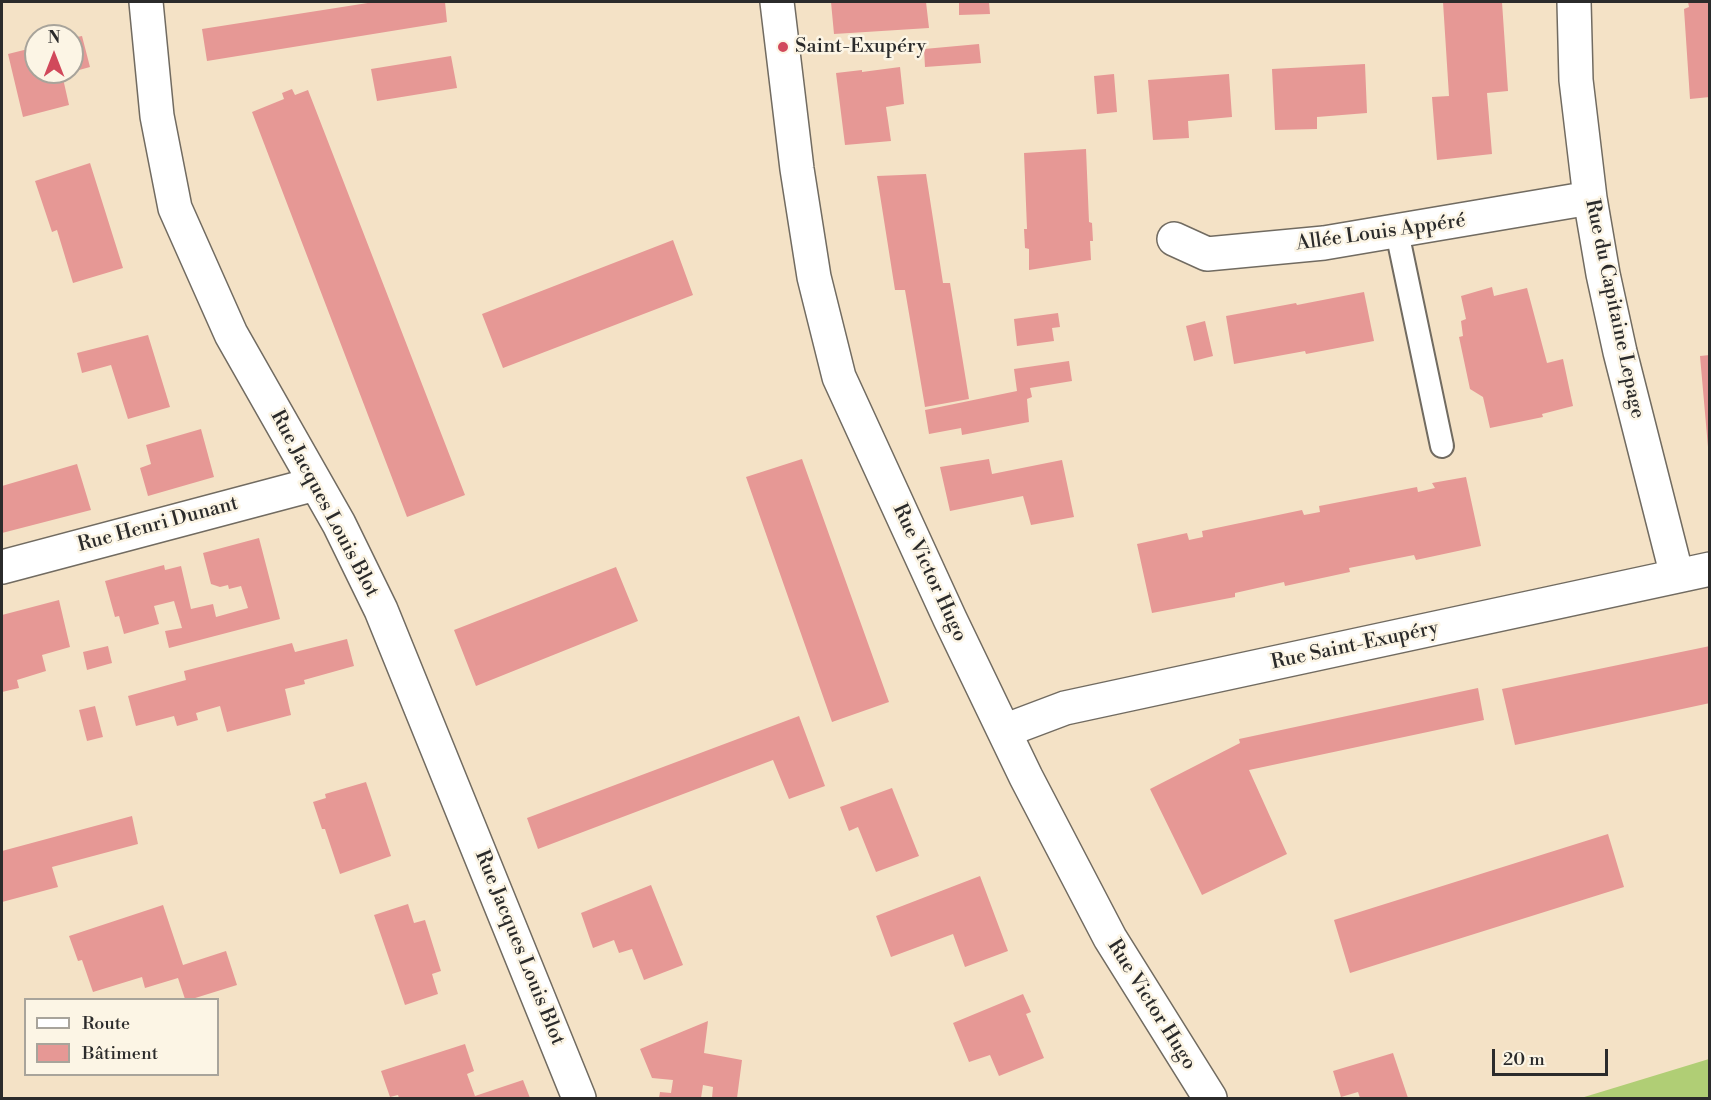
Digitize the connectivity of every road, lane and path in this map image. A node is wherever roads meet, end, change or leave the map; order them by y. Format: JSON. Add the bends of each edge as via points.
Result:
{"nodes":[{"id":1,"x":146,"y":2,"type":"edge"},
{"id":2,"x":777,"y":2,"type":"edge"},
{"id":3,"x":1574,"y":2,"type":"edge"},
{"id":4,"x":1590,"y":198,"type":"junction"},
{"id":5,"x":1397,"y":232,"type":"junction"},
{"id":6,"x":1174,"y":239,"type":"dead end"},
{"id":7,"x":1442,"y":446,"type":"dead end"},
{"id":8,"x":315,"y":484,"type":"junction"},
{"id":9,"x":2,"y":567,"type":"edge"},
{"id":10,"x":1710,"y":569,"type":"edge"},
{"id":11,"x":1677,"y":576,"type":"junction"},
{"id":12,"x":1004,"y":731,"type":"junction"},
{"id":13,"x":579,"y":1098,"type":"edge"},
{"id":14,"x":1210,"y":1098,"type":"edge"}],
"edges":[{"from":1,"to":8,"type":"street","name":"Rue Jacques Louis Blot","via":[[157,116],[175,208],[231,334]]},
{"from":2,"to":12,"type":"street","name":"Rue Victor Hugo","via":[[814,277],[839,377]]},
{"from":3,"to":4,"type":"street","name":"Rue du Capitaine Lepage","via":[[1576,80]]},
{"from":4,"to":5,"type":"street","name":"Allée Louis Appéré"},
{"from":4,"to":11,"type":"street","name":"Rue du Capitaine Lepage","via":[[1620,352]]},
{"from":5,"to":6,"type":"street","name":"Allée Louis Appéré","via":[[1207,254]]},
{"from":5,"to":7,"type":"lane"},
{"from":8,"to":9,"type":"street","name":"Rue Henri Dunant"},
{"from":8,"to":13,"type":"street","name":"Rue Jacques Louis Blot","via":[[381,610]]},
{"from":10,"to":11,"type":"street","name":"Rue Saint-Exupéry"},
{"from":11,"to":12,"type":"street","name":"Rue Saint-Exupéry","via":[[1065,708]]},
{"from":12,"to":14,"type":"street","name":"Rue Victor Hugo","via":[[1110,938]]}]}
